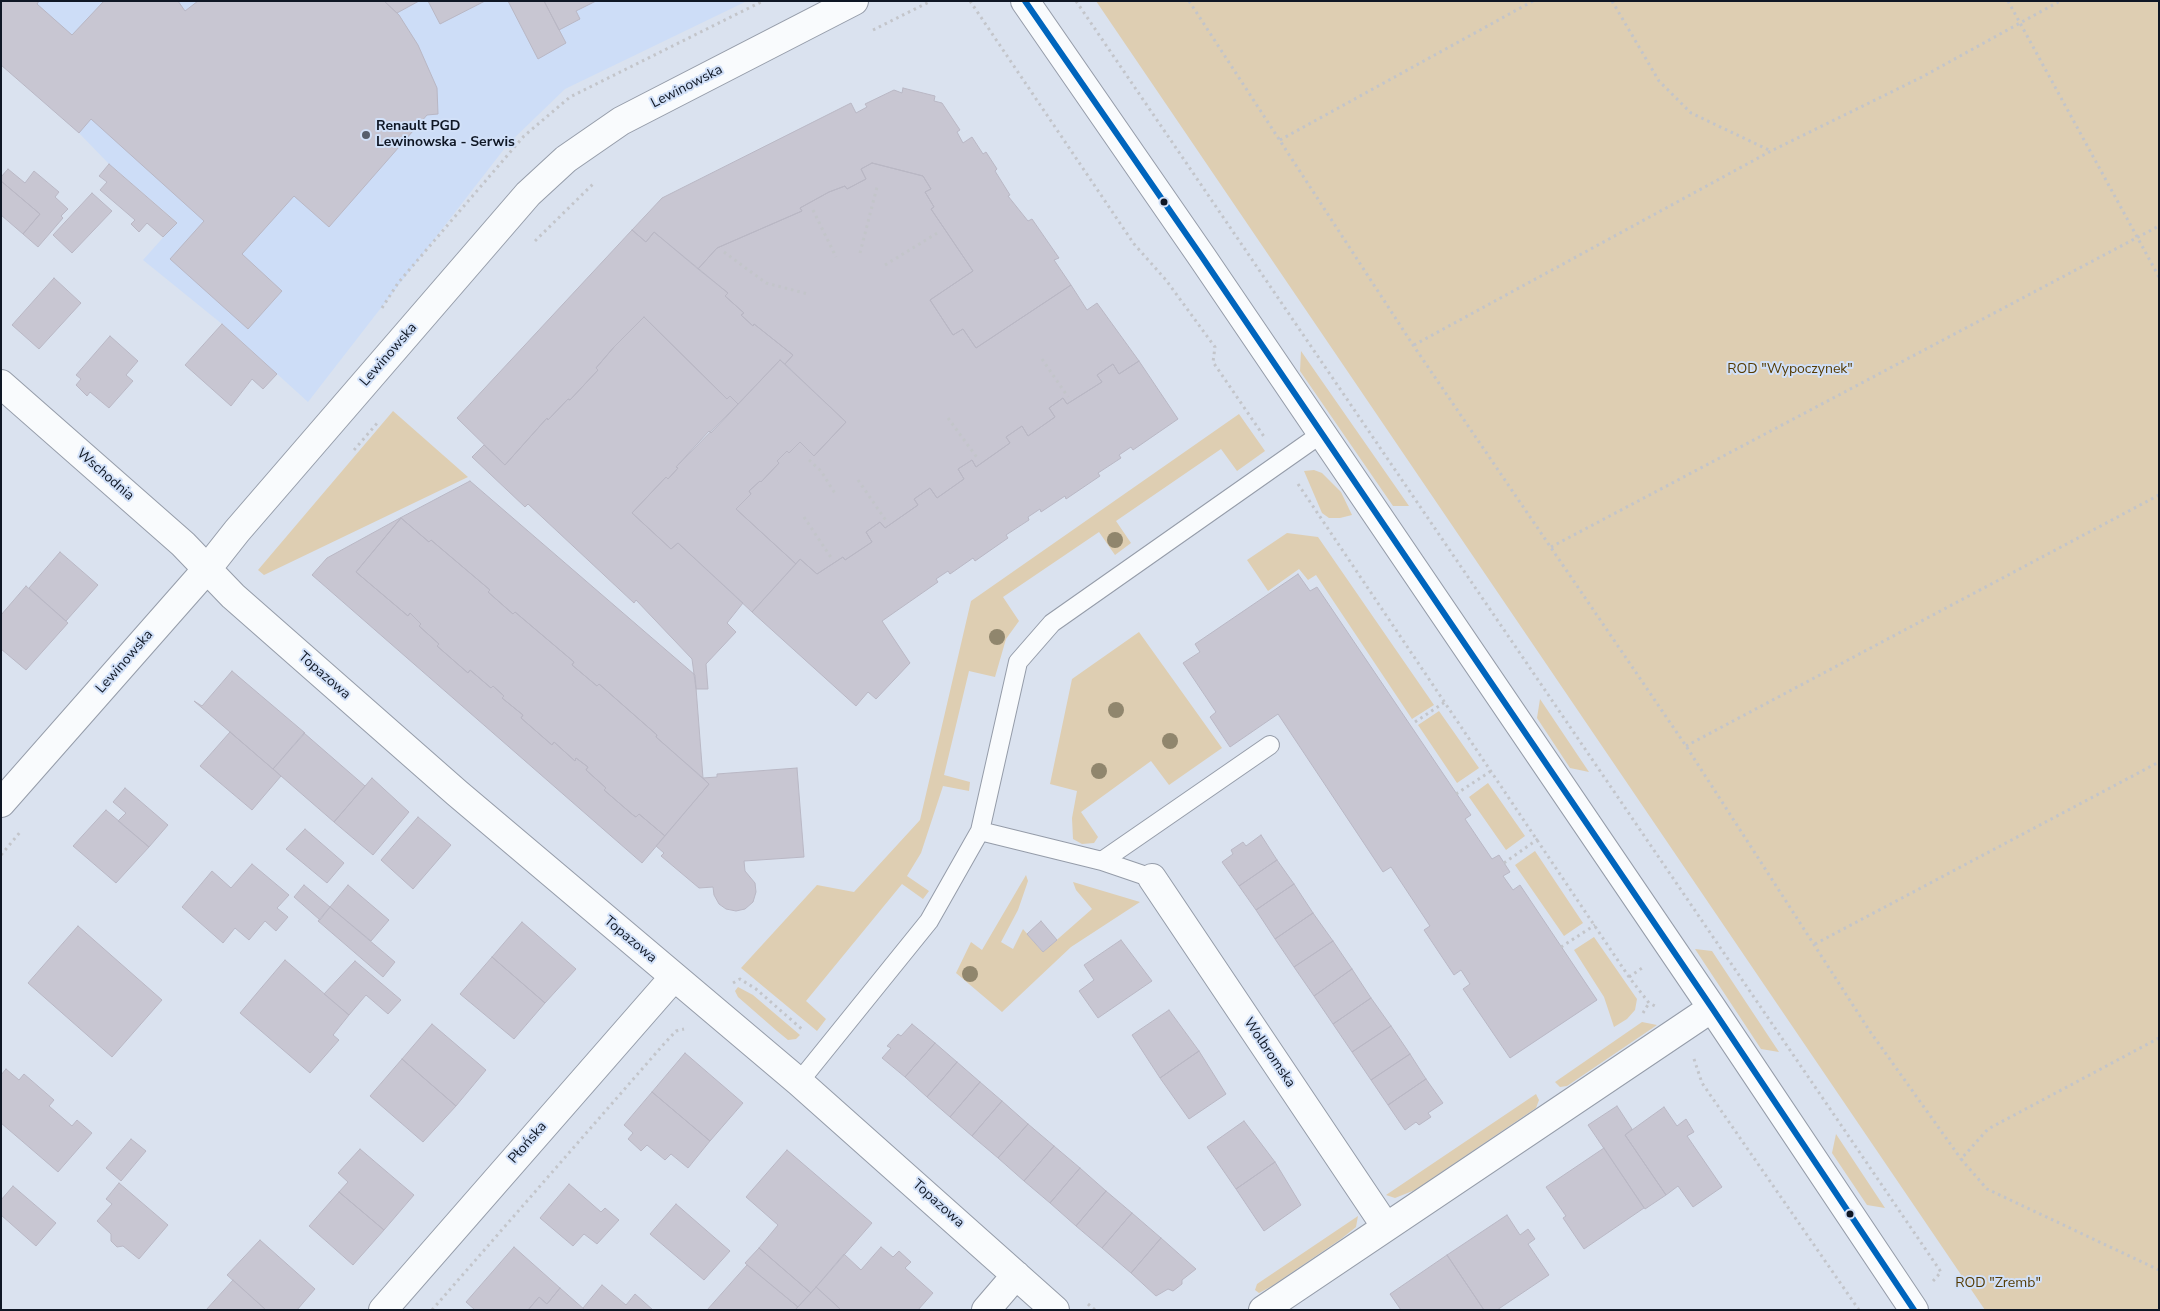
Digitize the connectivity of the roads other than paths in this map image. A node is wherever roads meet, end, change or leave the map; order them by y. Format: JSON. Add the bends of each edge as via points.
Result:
{"nodes":[{"id":1,"x":854,"y":1,"type":"edge"},
{"id":2,"x":1025,"y":1,"type":"edge"},
{"id":3,"x":1,"y":384,"type":"edge"},
{"id":4,"x":1321,"y":434,"type":"junction"},
{"id":5,"x":207,"y":569,"type":"junction"},
{"id":6,"x":1270,"y":745,"type":"dead end"},
{"id":7,"x":1,"y":803,"type":"edge"},
{"id":8,"x":980,"y":831,"type":"junction"},
{"id":9,"x":1102,"y":861,"type":"junction"},
{"id":10,"x":1152,"y":878,"type":"joint"},
{"id":11,"x":674,"y":977,"type":"junction"},
{"id":12,"x":1712,"y":1008,"type":"junction"},
{"id":13,"x":799,"y":1082,"type":"junction"},
{"id":14,"x":1386,"y":1227,"type":"junction"},
{"id":15,"x":1016,"y":1275,"type":"junction"},
{"id":16,"x":1912,"y":1308,"type":"edge"},
{"id":17,"x":383,"y":1310,"type":"edge"},
{"id":18,"x":986,"y":1310,"type":"edge"},
{"id":19,"x":1055,"y":1310,"type":"edge"},
{"id":20,"x":1263,"y":1310,"type":"edge"}],
"edges":[{"from":1,"to":5,"type":"street","name":"Lewinowska","via":[[621,121],[566,159],[521,202]]},
{"from":2,"to":4,"type":"street"},
{"from":3,"to":5,"type":"street","name":"Wschodnia","via":[[183,544]]},
{"from":4,"to":8,"type":"lane","via":[[1052,623],[1018,662]]},
{"from":4,"to":12,"type":"street"},
{"from":5,"to":7,"type":"street","name":"Lewinowska"},
{"from":5,"to":11,"type":"street","name":"Topazowa","via":[[233,596],[457,793]]},
{"from":6,"to":9,"type":"lane"},
{"from":8,"to":9,"type":"lane"},
{"from":8,"to":13,"type":"lane","via":[[929,921]]},
{"from":9,"to":10,"type":"lane"},
{"from":10,"to":14,"type":"street","name":"Wolbromska"},
{"from":11,"to":13,"type":"street","name":"Topazowa"},
{"from":11,"to":17,"type":"street","name":"Płońska"},
{"from":12,"to":14,"type":"street"},
{"from":12,"to":16,"type":"street"},
{"from":13,"to":15,"type":"street","name":"Topazowa"},
{"from":14,"to":20,"type":"street"},
{"from":15,"to":18,"type":"street"},
{"from":15,"to":19,"type":"street","name":"Topazowa"}]}
